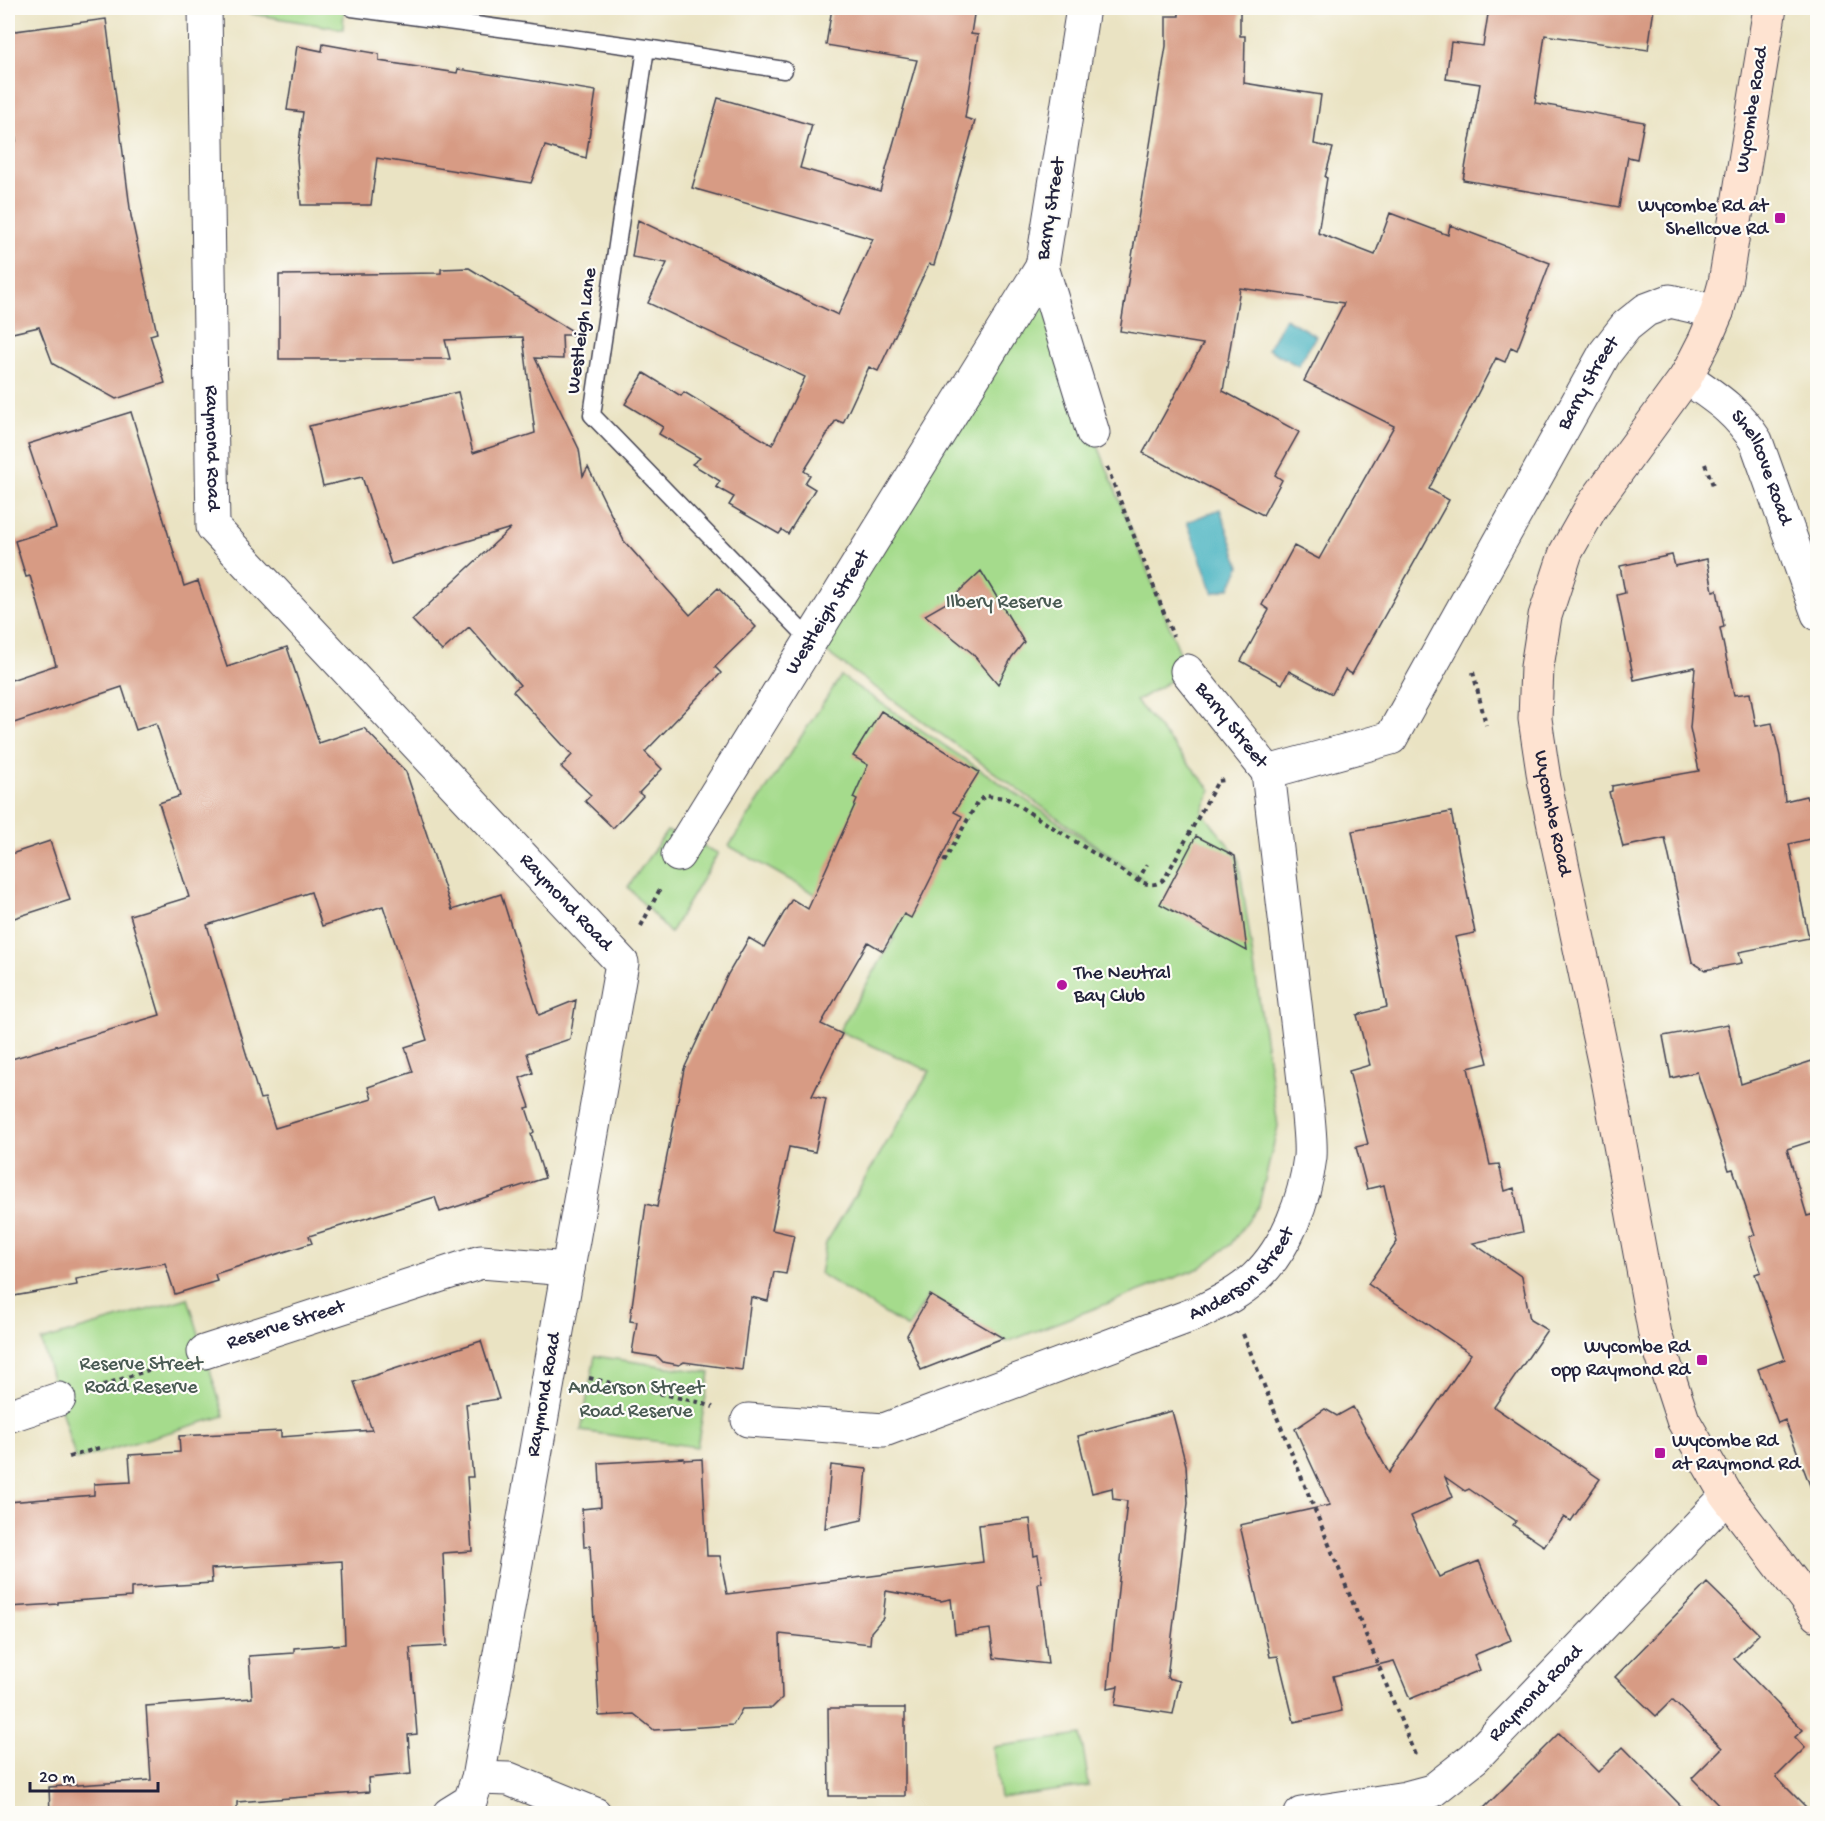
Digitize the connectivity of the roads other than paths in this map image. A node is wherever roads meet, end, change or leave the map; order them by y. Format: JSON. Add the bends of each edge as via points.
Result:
{"nodes":[{"id":1,"x":205,"y":8,"type":"edge"},
{"id":2,"x":352,"y":8,"type":"edge"},
{"id":3,"x":1083,"y":8,"type":"edge"},
{"id":4,"x":1770,"y":8,"type":"edge"},
{"id":5,"x":646,"y":48,"type":"junction"},
{"id":6,"x":784,"y":70,"type":"dead end"},
{"id":7,"x":1042,"y":267,"type":"junction"},
{"id":8,"x":1717,"y":312,"type":"junction"},
{"id":9,"x":1686,"y":377,"type":"junction"},
{"id":10,"x":1093,"y":433,"type":"road end"},
{"id":11,"x":1818,"y":614,"type":"edge"},
{"id":12,"x":812,"y":642,"type":"junction"},
{"id":13,"x":1187,"y":671,"type":"road end"},
{"id":14,"x":1268,"y":772,"type":"junction"},
{"id":15,"x":678,"y":855,"type":"road end"},
{"id":16,"x":568,"y":1269,"type":"junction"},
{"id":17,"x":204,"y":1352,"type":"road end"},
{"id":18,"x":59,"y":1399,"type":"road end"},
{"id":19,"x":8,"y":1416,"type":"edge"},
{"id":20,"x":748,"y":1420,"type":"dead end"},
{"id":21,"x":1727,"y":1496,"type":"junction"},
{"id":22,"x":1818,"y":1615,"type":"edge"},
{"id":23,"x":478,"y":1778,"type":"junction"},
{"id":24,"x":1404,"y":1806,"type":"edge"},
{"id":25,"x":449,"y":1814,"type":"edge"},
{"id":26,"x":595,"y":1814,"type":"edge"},
{"id":27,"x":1301,"y":1814,"type":"edge"}],
"edges":[{"from":1,"to":16,"type":"street","name":"Raymond Road","via":[[213,527],[622,963]]},
{"from":2,"to":5,"type":"lane"},
{"from":3,"to":7,"type":"street","name":"Barry Street"},
{"from":4,"to":8,"type":"street","name":"Wycombe Road"},
{"from":5,"to":6,"type":"lane"},
{"from":5,"to":12,"type":"lane","name":"Westleigh Lane","via":[[592,415]]},
{"from":7,"to":10,"type":"street","name":"Barry Street"},
{"from":7,"to":12,"type":"street","name":"Westleigh Street"},
{"from":8,"to":9,"type":"street","name":"Wycombe Road"},
{"from":8,"to":14,"type":"street","name":"Barry Street","via":[[1670,301],[1646,310],[1626,326],[1605,353],[1391,738]]},
{"from":9,"to":11,"type":"street","name":"Shellcove Road","via":[[1728,406],[1756,441]]},
{"from":9,"to":21,"type":"street","name":"Wycombe Road","via":[[1592,506],[1566,552],[1545,616],[1537,667],[1535,719],[1544,779],[1608,1080],[1654,1334],[1683,1420]]},
{"from":12,"to":15,"type":"street","name":"Westleigh Street"},
{"from":13,"to":14,"type":"street","name":"Barry Street"},
{"from":14,"to":20,"type":"street","name":"Anderson Street","via":[[1310,1154],[1304,1191],[1272,1258],[1256,1277],[1230,1297],[1200,1312],[884,1430]]},
{"from":16,"to":17,"type":"street","name":"Reserve Street","via":[[481,1262]]},
{"from":16,"to":23,"type":"street","name":"Raymond Road"},
{"from":18,"to":19,"type":"street"},
{"from":21,"to":22,"type":"street","name":"Wycombe Road"},
{"from":21,"to":24,"type":"street","name":"Raymond Road","via":[[1474,1758],[1432,1791]]},
{"from":23,"to":25,"type":"street","name":"Raymond Road","via":[[470,1801]]},
{"from":23,"to":26,"type":"street","via":[[509,1779]]},
{"from":24,"to":27,"type":"street","name":"Raymond Road"}]}
